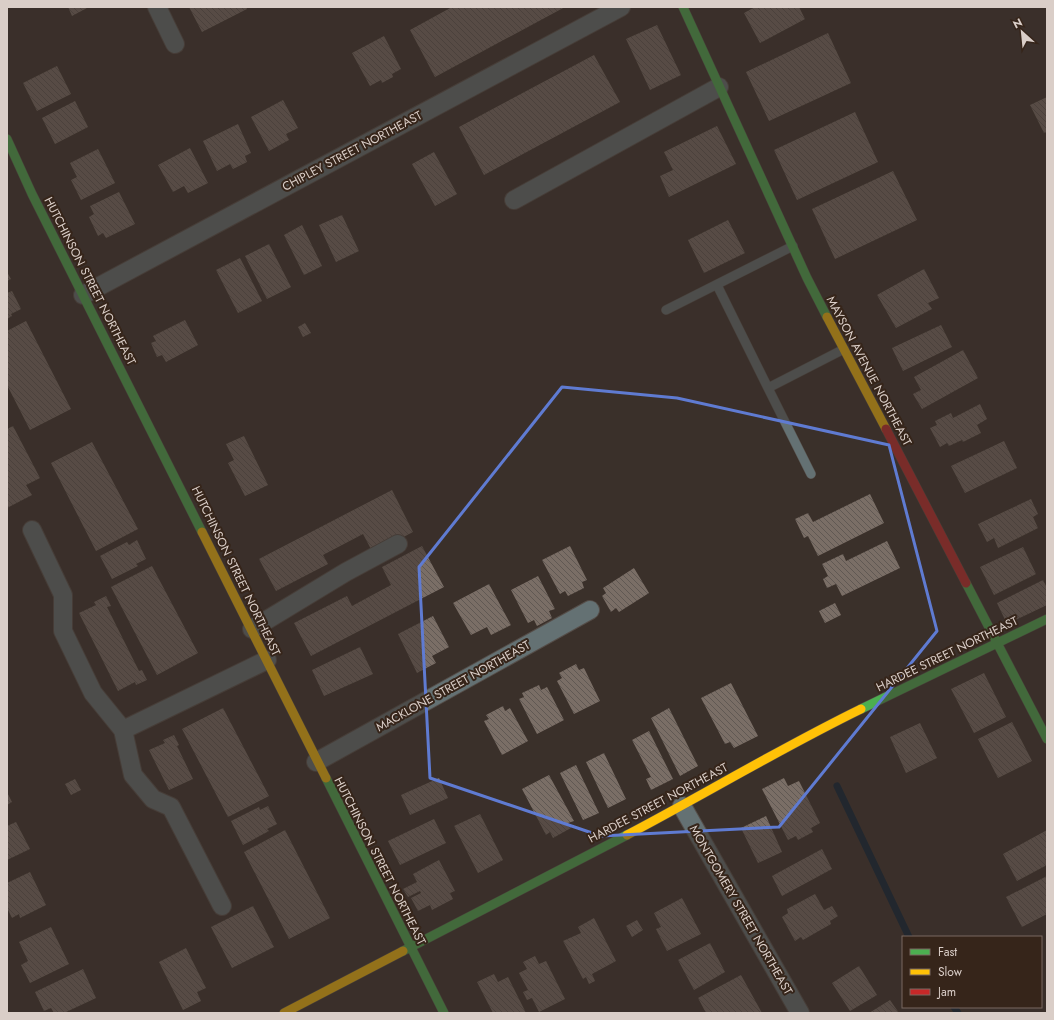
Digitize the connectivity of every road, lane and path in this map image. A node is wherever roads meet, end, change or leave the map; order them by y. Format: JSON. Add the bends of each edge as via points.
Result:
{"nodes":[{"id":1,"x":157,"y":7,"type":"edge"},
{"id":2,"x":621,"y":7,"type":"edge"},
{"id":3,"x":683,"y":7,"type":"edge"},
{"id":4,"x":175,"y":44,"type":"dead end"},
{"id":5,"x":719,"y":87,"type":"junction"},
{"id":6,"x":7,"y":140,"type":"edge"},
{"id":7,"x":514,"y":200,"type":"dead end"},
{"id":8,"x":793,"y":246,"type":"junction"},
{"id":9,"x":716,"y":285,"type":"junction"},
{"id":10,"x":83,"y":294,"type":"junction"},
{"id":11,"x":666,"y":310,"type":"dead end"},
{"id":12,"x":844,"y":349,"type":"junction"},
{"id":13,"x":768,"y":388,"type":"junction"},
{"id":14,"x":811,"y":474,"type":"dead end"},
{"id":15,"x":32,"y":530,"type":"dead end"},
{"id":16,"x":398,"y":544,"type":"dead end"},
{"id":17,"x":590,"y":610,"type":"dead end"},
{"id":18,"x":1047,"y":620,"type":"edge"},
{"id":19,"x":252,"y":629,"type":"junction"},
{"id":20,"x":997,"y":642,"type":"junction"},
{"id":21,"x":267,"y":660,"type":"junction"},
{"id":22,"x":123,"y":730,"type":"junction"},
{"id":23,"x":1047,"y":739,"type":"edge"},
{"id":24,"x":316,"y":762,"type":"junction"},
{"id":25,"x":682,"y":806,"type":"junction"},
{"id":26,"x":222,"y":906,"type":"dead end"},
{"id":27,"x":410,"y":947,"type":"junction"},
{"id":28,"x":284,"y":1013,"type":"edge"},
{"id":29,"x":444,"y":1013,"type":"edge"},
{"id":30,"x":800,"y":1013,"type":"edge"}],
"edges":[{"from":1,"to":4,"type":"street"},
{"from":2,"to":10,"type":"street","name":"CHIPLEY STREET NORTHEAST"},
{"from":3,"to":5,"type":"street","name":"MAYSON AVENUE NORTHEAST"},
{"from":5,"to":7,"type":"street"},
{"from":5,"to":8,"type":"street","name":"MAYSON AVENUE NORTHEAST"},
{"from":6,"to":10,"type":"street","name":"HUTCHINSON STREET NORTHEAST"},
{"from":8,"to":9,"type":"lane"},
{"from":8,"to":12,"type":"street","name":"MAYSON AVENUE NORTHEAST"},
{"from":9,"to":11,"type":"lane"},
{"from":9,"to":13,"type":"lane"},
{"from":10,"to":19,"type":"street","name":"HUTCHINSON STREET NORTHEAST"},
{"from":12,"to":13,"type":"lane"},
{"from":12,"to":20,"type":"street","name":"MAYSON AVENUE NORTHEAST"},
{"from":13,"to":14,"type":"lane"},
{"from":15,"to":22,"type":"street","via":[[63,595],[63,631],[93,693]]},
{"from":16,"to":19,"type":"street"},
{"from":17,"to":24,"type":"street","name":"MACKLONE STREET NORTHEAST"},
{"from":18,"to":20,"type":"street","name":"HARDEE STREET NORTHEAST"},
{"from":19,"to":21,"type":"street","name":"HUTCHINSON STREET NORTHEAST"},
{"from":20,"to":23,"type":"street","name":"MAYSON AVENUE NORTHEAST"},
{"from":20,"to":25,"type":"street","name":"HARDEE STREET NORTHEAST","via":[[796,741]]},
{"from":21,"to":22,"type":"street"},
{"from":21,"to":24,"type":"street","name":"HUTCHINSON STREET NORTHEAST"},
{"from":22,"to":26,"type":"street","via":[[133,775],[153,799],[171,807]]},
{"from":24,"to":27,"type":"street","name":"HUTCHINSON STREET NORTHEAST"},
{"from":25,"to":27,"type":"street","name":"HARDEE STREET NORTHEAST"},
{"from":25,"to":30,"type":"street","name":"MONTGOMERY STREET NORTHEAST"},
{"from":27,"to":28,"type":"street","name":"HARDEE STREET NORTHEAST"},
{"from":27,"to":29,"type":"street","name":"HUTCHINSON STREET NORTHEAST"}]}
